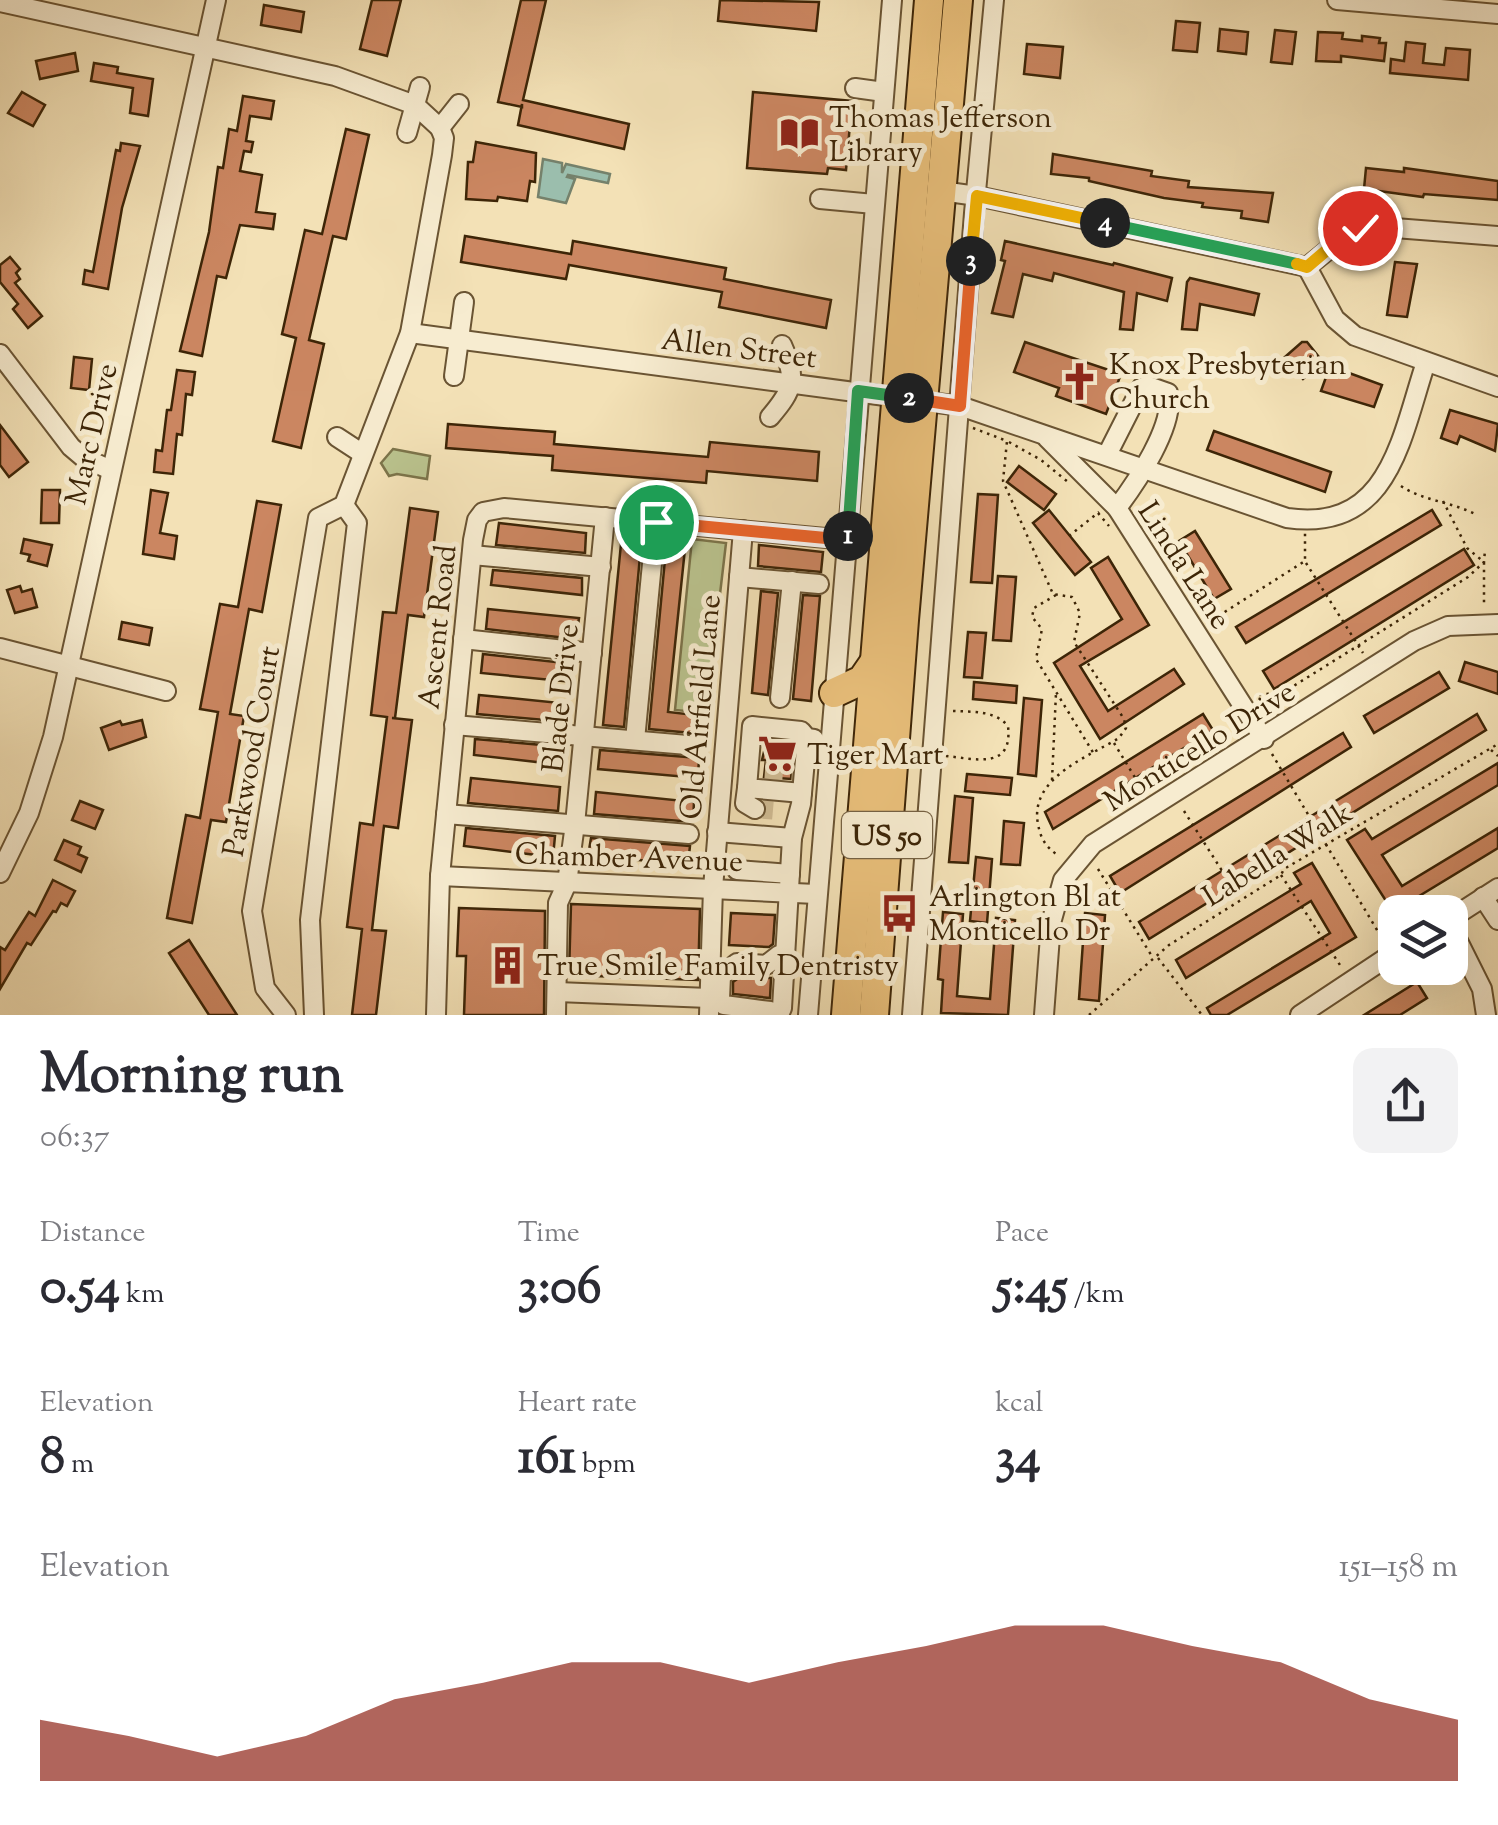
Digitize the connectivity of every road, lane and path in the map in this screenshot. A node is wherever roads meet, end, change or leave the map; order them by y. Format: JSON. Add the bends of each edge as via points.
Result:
{"nodes":[{"id":1,"x":216,"y":0,"type":"edge"},
{"id":2,"x":892,"y":0,"type":"edge"},
{"id":3,"x":929,"y":0,"type":"edge"},
{"id":4,"x":958,"y":0,"type":"edge"},
{"id":5,"x":994,"y":0,"type":"edge"},
{"id":6,"x":1338,"y":0,"type":"edge"},
{"id":7,"x":2,"y":6,"type":"edge"},
{"id":8,"x":1498,"y":14,"type":"edge"},
{"id":9,"x":206,"y":48,"type":"junction"},
{"id":10,"x":856,"y":88,"type":"dead end"},
{"id":11,"x":884,"y":92,"type":"junction"},
{"id":12,"x":417,"y":96,"type":"junction"},
{"id":13,"x":459,"y":104,"type":"dead end"},
{"id":14,"x":440,"y":128,"type":"junction"},
{"id":15,"x":408,"y":133,"type":"dead end"},
{"id":16,"x":942,"y":191,"type":"junction"},
{"id":17,"x":977,"y":196,"type":"junction"},
{"id":18,"x":820,"y":199,"type":"dead end"},
{"id":19,"x":874,"y":204,"type":"junction"},
{"id":20,"x":1498,"y":236,"type":"edge"},
{"id":21,"x":1307,"y":267,"type":"junction"},
{"id":22,"x":464,"y":302,"type":"dead end"},
{"id":23,"x":410,"y":333,"type":"junction"},
{"id":24,"x":458,"y":339,"type":"junction"},
{"id":25,"x":782,"y":344,"type":"dead end"},
{"id":26,"x":0,"y":354,"type":"edge"},
{"id":27,"x":1426,"y":362,"type":"junction"},
{"id":28,"x":454,"y":376,"type":"dead end"},
{"id":29,"x":792,"y":383,"type":"junction"},
{"id":30,"x":1498,"y":387,"type":"edge"},
{"id":31,"x":858,"y":391,"type":"junction"},
{"id":32,"x":910,"y":398,"type":"junction"},
{"id":33,"x":960,"y":406,"type":"junction"},
{"id":34,"x":770,"y":417,"type":"dead end"},
{"id":35,"x":973,"y":428,"type":"dead end"},
{"id":36,"x":1044,"y":434,"type":"junction"},
{"id":37,"x":338,"y":438,"type":"dead end"},
{"id":38,"x":1007,"y":442,"type":"junction"},
{"id":39,"x":363,"y":454,"type":"junction"},
{"id":40,"x":1106,"y":455,"type":"junction"},
{"id":41,"x":1146,"y":469,"type":"junction"},
{"id":42,"x":112,"y":470,"type":"junction"},
{"id":43,"x":1067,"y":481,"type":"dead end"},
{"id":44,"x":1401,"y":486,"type":"dead end"},
{"id":45,"x":1442,"y":500,"type":"junction"},
{"id":46,"x":1089,"y":502,"type":"dead end"},
{"id":47,"x":344,"y":505,"type":"junction"},
{"id":48,"x":1108,"y":510,"type":"junction"},
{"id":49,"x":1477,"y":515,"type":"dead end"},
{"id":50,"x":604,"y":518,"type":"junction"},
{"id":51,"x":1305,"y":520,"type":"junction"},
{"id":52,"x":656,"y":522,"type":"junction"},
{"id":53,"x":743,"y":530,"type":"junction"},
{"id":54,"x":1116,"y":534,"type":"dead end"},
{"id":55,"x":1070,"y":536,"type":"dead end"},
{"id":56,"x":847,"y":540,"type":"junction"},
{"id":57,"x":1485,"y":550,"type":"dead end"},
{"id":58,"x":472,"y":555,"type":"junction"},
{"id":59,"x":1305,"y":561,"type":"junction"},
{"id":60,"x":1484,"y":562,"type":"junction"},
{"id":61,"x":601,"y":567,"type":"junction"},
{"id":62,"x":739,"y":576,"type":"junction"},
{"id":63,"x":792,"y":581,"type":"junction"},
{"id":64,"x":819,"y":584,"type":"dead end"},
{"id":65,"x":1057,"y":594,"type":"junction"},
{"id":66,"x":1212,"y":620,"type":"dead end"},
{"id":67,"x":1491,"y":624,"type":"edge"},
{"id":68,"x":463,"y":639,"type":"junction"},
{"id":69,"x":1357,"y":645,"type":"junction"},
{"id":70,"x":0,"y":648,"type":"edge"},
{"id":71,"x":592,"y":652,"type":"junction"},
{"id":72,"x":873,"y":664,"type":"junction"},
{"id":73,"x":68,"y":667,"type":"junction"},
{"id":74,"x":1372,"y":668,"type":"junction"},
{"id":75,"x":166,"y":691,"type":"dead end"},
{"id":76,"x":1056,"y":692,"type":"junction"},
{"id":77,"x":834,"y":693,"type":"junction"},
{"id":78,"x":1259,"y":695,"type":"dead end"},
{"id":79,"x":780,"y":698,"type":"dead end"},
{"id":80,"x":947,"y":710,"type":"dead end"},
{"id":81,"x":868,"y":722,"type":"junction"},
{"id":82,"x":454,"y":725,"type":"junction"},
{"id":83,"x":584,"y":736,"type":"junction"},
{"id":84,"x":1264,"y":739,"type":"junction"},
{"id":85,"x":635,"y":740,"type":"junction"},
{"id":86,"x":830,"y":740,"type":"junction"},
{"id":87,"x":1114,"y":741,"type":"junction"},
{"id":88,"x":803,"y":742,"type":"junction"},
{"id":89,"x":1498,"y":744,"type":"edge"},
{"id":90,"x":699,"y":746,"type":"dead end"},
{"id":91,"x":1490,"y":749,"type":"junction"},
{"id":92,"x":1094,"y":754,"type":"junction"},
{"id":93,"x":943,"y":756,"type":"dead end"},
{"id":94,"x":1498,"y":756,"type":"edge"},
{"id":95,"x":754,"y":776,"type":"junction"},
{"id":96,"x":1052,"y":780,"type":"junction"},
{"id":97,"x":1142,"y":789,"type":"dead end"},
{"id":98,"x":801,"y":803,"type":"junction"},
{"id":99,"x":824,"y":805,"type":"junction"},
{"id":100,"x":755,"y":809,"type":"dead end"},
{"id":101,"x":1184,"y":810,"type":"dead end"},
{"id":102,"x":778,"y":811,"type":"tunnel mouth"},
{"id":103,"x":446,"y":814,"type":"junction"},
{"id":104,"x":574,"y":824,"type":"junction"},
{"id":105,"x":718,"y":832,"type":"junction"},
{"id":106,"x":689,"y":834,"type":"dead end"},
{"id":107,"x":792,"y":838,"type":"junction"},
{"id":108,"x":1326,"y":844,"type":"junction"},
{"id":109,"x":1059,"y":856,"type":"dead end"},
{"id":110,"x":737,"y":870,"type":"dead end"},
{"id":111,"x":1098,"y":870,"type":"dead end"},
{"id":112,"x":0,"y":873,"type":"edge"},
{"id":113,"x":440,"y":876,"type":"junction"},
{"id":114,"x":1281,"y":876,"type":"junction"},
{"id":115,"x":566,"y":883,"type":"junction"},
{"id":116,"x":790,"y":883,"type":"junction"},
{"id":117,"x":713,"y":888,"type":"junction"},
{"id":118,"x":1491,"y":892,"type":"edge"},
{"id":119,"x":816,"y":894,"type":"junction"},
{"id":120,"x":1241,"y":900,"type":"junction"},
{"id":121,"x":1468,"y":909,"type":"edge"},
{"id":122,"x":1498,"y":920,"type":"edge"},
{"id":123,"x":1378,"y":927,"type":"edge"},
{"id":124,"x":711,"y":950,"type":"junction"},
{"id":125,"x":782,"y":955,"type":"junction"},
{"id":126,"x":812,"y":956,"type":"junction"},
{"id":127,"x":1155,"y":958,"type":"junction"},
{"id":128,"x":1468,"y":960,"type":"edge"},
{"id":129,"x":1378,"y":964,"type":"edge"},
{"id":130,"x":1340,"y":965,"type":"dead end"},
{"id":131,"x":556,"y":992,"type":"junction"},
{"id":132,"x":709,"y":1006,"type":"edge"},
{"id":133,"x":286,"y":1015,"type":"edge"},
{"id":134,"x":314,"y":1015,"type":"edge"},
{"id":135,"x":436,"y":1015,"type":"edge"},
{"id":136,"x":556,"y":1015,"type":"edge"},
{"id":137,"x":778,"y":1015,"type":"edge"},
{"id":138,"x":808,"y":1015,"type":"edge"},
{"id":139,"x":846,"y":1015,"type":"edge"},
{"id":140,"x":874,"y":1015,"type":"edge"},
{"id":141,"x":912,"y":1015,"type":"edge"},
{"id":142,"x":1044,"y":1015,"type":"edge"},
{"id":143,"x":1089,"y":1015,"type":"edge"},
{"id":144,"x":1202,"y":1015,"type":"edge"},
{"id":145,"x":1300,"y":1015,"type":"edge"},
{"id":146,"x":1486,"y":1015,"type":"edge"}],
"edges":[{"from":1,"to":9,"type":"street","name":"Marc Drive"},
{"from":2,"to":11,"type":"street"},
{"from":3,"to":32,"type":"highway","number":"US 50"},
{"from":4,"to":16,"type":"highway","number":"US 50"},
{"from":5,"to":17,"type":"street"},
{"from":6,"to":8,"type":"street"},
{"from":7,"to":9,"type":"street"},
{"from":9,"to":12,"type":"street"},
{"from":9,"to":42,"type":"street","name":"Marc Drive"},
{"from":10,"to":11,"type":"street"},
{"from":11,"to":19,"type":"street"},
{"from":12,"to":14,"type":"street"},
{"from":12,"to":15,"type":"street"},
{"from":13,"to":14,"type":"street"},
{"from":14,"to":23,"type":"street","name":"Parkwood Court","via":[[442,155]]},
{"from":16,"to":17,"type":"street"},
{"from":16,"to":32,"type":"highway","number":"US 50"},
{"from":17,"to":21,"type":"street"},
{"from":17,"to":33,"type":"street"},
{"from":18,"to":19,"type":"street"},
{"from":19,"to":31,"type":"street"},
{"from":20,"to":21,"type":"street","via":[[1369,226],[1349,232]]},
{"from":21,"to":27,"type":"street","via":[[1345,329]]},
{"from":22,"to":24,"type":"street"},
{"from":23,"to":24,"type":"street","name":"Allen Street"},
{"from":23,"to":39,"type":"street","name":"Parkwood Court"},
{"from":24,"to":28,"type":"street"},
{"from":24,"to":29,"type":"street","name":"Allen Street"},
{"from":25,"to":29,"type":"street"},
{"from":26,"to":42,"type":"street","via":[[71,447]]},
{"from":27,"to":30,"type":"street"},
{"from":27,"to":51,"type":"street","name":"Allen Street","via":[[1378,489],[1334,517]]},
{"from":29,"to":31,"type":"street","name":"Allen Street"},
{"from":29,"to":34,"type":"street"},
{"from":31,"to":32,"type":"street","name":"Allen Street"},
{"from":31,"to":56,"type":"street"},
{"from":32,"to":33,"type":"street","name":"Allen Street"},
{"from":32,"to":72,"type":"highway","number":"US 50"},
{"from":32,"to":140,"type":"highway","number":"US 50"},
{"from":33,"to":36,"type":"street","name":"Allen Street"},
{"from":33,"to":141,"type":"street"},
{"from":35,"to":38,"type":"path"},
{"from":36,"to":40,"type":"street","name":"Allen Street"},
{"from":36,"to":48,"type":"street","name":"Linda Lane"},
{"from":37,"to":39,"type":"street"},
{"from":38,"to":43,"type":"path"},
{"from":38,"to":65,"type":"path","via":[[1003,481]]},
{"from":39,"to":47,"type":"street","name":"Parkwood Court"},
{"from":40,"to":41,"type":"street","name":"Allen Street"},
{"from":40,"to":41,"type":"street","via":[[1141,388],[1155,387],[1168,393],[1170,408]]},
{"from":41,"to":48,"type":"street"},
{"from":41,"to":51,"type":"street","name":"Allen Street"},
{"from":42,"to":73,"type":"street","name":"Marc Drive"},
{"from":44,"to":45,"type":"path"},
{"from":45,"to":49,"type":"path"},
{"from":45,"to":60,"type":"path","via":[[1468,548]]},
{"from":46,"to":48,"type":"path"},
{"from":47,"to":133,"type":"street","name":"Parkwood Court","via":[[318,518],[252,911],[266,988]]},
{"from":47,"to":134,"type":"street","via":[[358,523],[310,920]]},
{"from":48,"to":54,"type":"path"},
{"from":48,"to":55,"type":"path"},
{"from":48,"to":84,"type":"street","name":"Linda Lane"},
{"from":50,"to":52,"type":"street","name":"Ascent Road"},
{"from":50,"to":58,"type":"street","name":"Ascent Road","via":[[494,508],[477,520]]},
{"from":50,"to":61,"type":"street","name":"Blade Drive"},
{"from":51,"to":59,"type":"path"},
{"from":52,"to":53,"type":"street","name":"Ascent Road"},
{"from":52,"to":85,"type":"street"},
{"from":53,"to":56,"type":"street","name":"Ascent Road"},
{"from":53,"to":62,"type":"street","name":"Old Airfield Lane"},
{"from":56,"to":77,"type":"street"},
{"from":57,"to":60,"type":"path"},
{"from":58,"to":61,"type":"street"},
{"from":58,"to":68,"type":"street","name":"Ascent Road"},
{"from":59,"to":66,"type":"path"},
{"from":59,"to":69,"type":"path"},
{"from":60,"to":67,"type":"path"},
{"from":60,"to":69,"type":"path"},
{"from":61,"to":71,"type":"street","name":"Blade Drive"},
{"from":62,"to":63,"type":"street"},
{"from":62,"to":105,"type":"street","name":"Old Airfield Lane"},
{"from":63,"to":64,"type":"street"},
{"from":63,"to":79,"type":"street"},
{"from":65,"to":76,"type":"path","via":[[1034,608],[1032,617],[1042,629],[1036,658]]},
{"from":65,"to":87,"type":"path","via":[[1072,597],[1080,613],[1074,642],[1124,719],[1126,728]]},
{"from":67,"to":74,"type":"street","name":"Monticello Drive","via":[[1448,626]]},
{"from":68,"to":71,"type":"street"},
{"from":68,"to":82,"type":"street","name":"Ascent Road"},
{"from":69,"to":74,"type":"path"},
{"from":69,"to":78,"type":"path","via":[[1284,692]]},
{"from":70,"to":73,"type":"street"},
{"from":71,"to":83,"type":"street","name":"Blade Drive"},
{"from":72,"to":77,"type":"highway","via":[[862,680]]},
{"from":72,"to":81,"type":"highway","number":"US 50"},
{"from":73,"to":75,"type":"street"},
{"from":73,"to":112,"type":"street","name":"Marc Drive","via":[[40,782]]},
{"from":74,"to":84,"type":"street","name":"Monticello Drive"},
{"from":76,"to":92,"type":"path"},
{"from":76,"to":96,"type":"path"},
{"from":77,"to":81,"type":"highway","via":[[853,702]]},
{"from":77,"to":86,"type":"street"},
{"from":80,"to":93,"type":"path","via":[[994,715],[1010,737],[995,758]]},
{"from":81,"to":139,"type":"highway","number":"US 50"},
{"from":82,"to":83,"type":"street"},
{"from":82,"to":103,"type":"street","name":"Ascent Road"},
{"from":83,"to":85,"type":"street"},
{"from":83,"to":104,"type":"street","name":"Blade Drive"},
{"from":84,"to":108,"type":"path"},
{"from":84,"to":142,"type":"street","name":"Monticello Drive","via":[[1093,844],[1063,880],[1051,923]]},
{"from":85,"to":90,"type":"street"},
{"from":86,"to":88,"type":"street"},
{"from":86,"to":99,"type":"street"},
{"from":87,"to":92,"type":"path"},
{"from":87,"to":97,"type":"path"},
{"from":88,"to":95,"type":"street","via":[[801,731],[752,726],[759,740]]},
{"from":88,"to":98,"type":"street"},
{"from":89,"to":91,"type":"path","name":"Labella Walk"},
{"from":91,"to":94,"type":"path"},
{"from":91,"to":108,"type":"path","name":"Labella Walk"},
{"from":92,"to":96,"type":"path"},
{"from":95,"to":98,"type":"street"},
{"from":95,"to":100,"type":"street","via":[[746,803]]},
{"from":96,"to":109,"type":"path","via":[[1036,814],[1046,846]]},
{"from":98,"to":99,"type":"street"},
{"from":98,"to":102,"type":"street"},
{"from":98,"to":107,"type":"street"},
{"from":99,"to":119,"type":"street"},
{"from":101,"to":120,"type":"path"},
{"from":103,"to":104,"type":"street"},
{"from":103,"to":113,"type":"street","name":"Ascent Road"},
{"from":104,"to":106,"type":"street"},
{"from":104,"to":115,"type":"street","name":"Blade Drive"},
{"from":105,"to":107,"type":"street"},
{"from":105,"to":117,"type":"street","name":"Old Airfield Lane"},
{"from":107,"to":116,"type":"street"},
{"from":108,"to":114,"type":"path","name":"Labella Walk"},
{"from":108,"to":123,"type":"path"},
{"from":110,"to":116,"type":"street"},
{"from":111,"to":127,"type":"path"},
{"from":113,"to":115,"type":"street","name":"Chamber Avenue"},
{"from":113,"to":135,"type":"street","name":"Ascent Road"},
{"from":114,"to":120,"type":"path","name":"Labella Walk"},
{"from":114,"to":130,"type":"path"},
{"from":115,"to":117,"type":"street","name":"Chamber Avenue"},
{"from":115,"to":131,"type":"street","name":"Blade Drive","via":[[558,903]]},
{"from":116,"to":117,"type":"street","name":"Chamber Avenue"},
{"from":116,"to":119,"type":"street","name":"Chamber Avenue"},
{"from":116,"to":125,"type":"street"},
{"from":117,"to":124,"type":"street","name":"Old Airfield Lane"},
{"from":118,"to":121,"type":"street"},
{"from":118,"to":122,"type":"street"},
{"from":119,"to":126,"type":"street"},
{"from":120,"to":127,"type":"path","name":"Labella Walk"},
{"from":124,"to":125,"type":"street"},
{"from":124,"to":132,"type":"street","name":"Old Airfield Lane"},
{"from":125,"to":126,"type":"street"},
{"from":125,"to":137,"type":"street"},
{"from":125,"to":137,"type":"street","via":[[766,965],[736,963],[721,976],[724,1006]]},
{"from":126,"to":138,"type":"street"},
{"from":127,"to":143,"type":"path","name":"Labella Walk"},
{"from":127,"to":144,"type":"path"},
{"from":128,"to":146,"type":"street"},
{"from":129,"to":145,"type":"street"},
{"from":131,"to":132,"type":"street"},
{"from":131,"to":136,"type":"street","name":"Blade Drive"}]}
